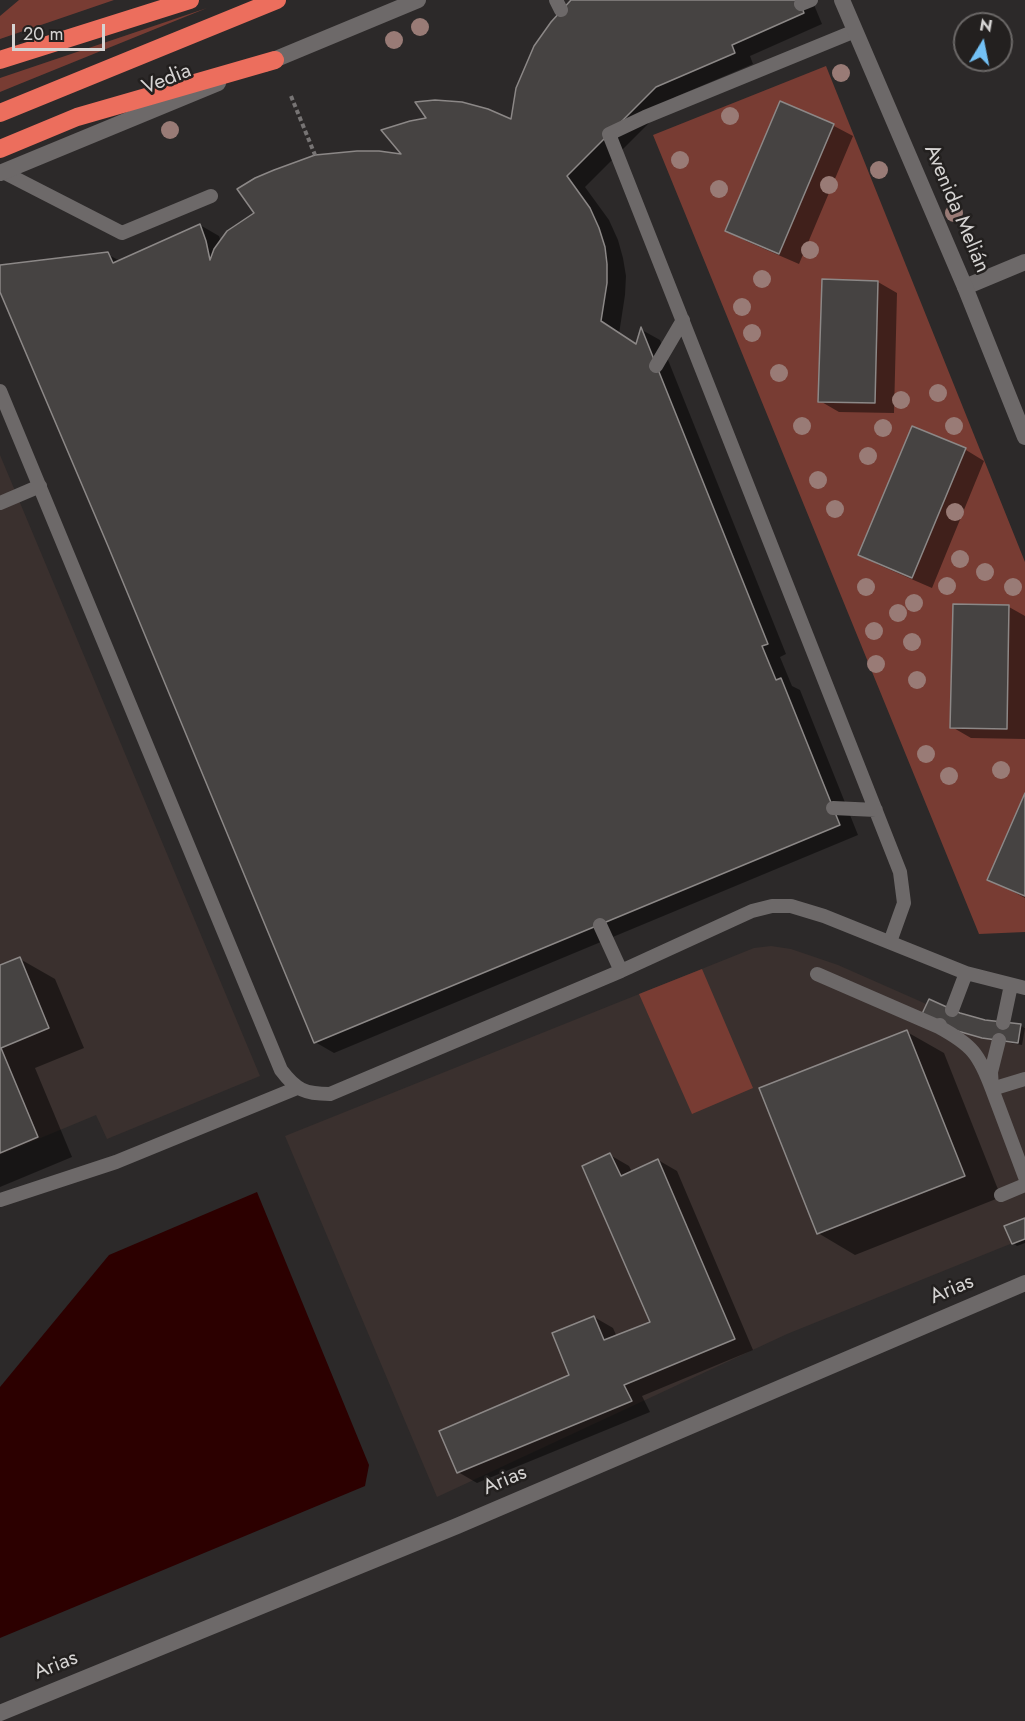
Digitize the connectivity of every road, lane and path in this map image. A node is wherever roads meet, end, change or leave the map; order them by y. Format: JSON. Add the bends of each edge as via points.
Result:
{"nodes":[{"id":1,"x":190,"y":0,"type":"edge"},
{"id":2,"x":277,"y":0,"type":"edge"},
{"id":3,"x":418,"y":0,"type":"edge"},
{"id":4,"x":842,"y":0,"type":"edge"},
{"id":5,"x":855,"y":31,"type":"junction"},
{"id":6,"x":0,"y":60,"type":"edge"},
{"id":7,"x":275,"y":60,"type":"junction"},
{"id":8,"x":291,"y":96,"type":"dead end"},
{"id":9,"x":0,"y":113,"type":"edge"},
{"id":10,"x":0,"y":149,"type":"edge"},
{"id":11,"x":315,"y":155,"type":"dead end"},
{"id":12,"x":2,"y":173,"type":"edge"},
{"id":13,"x":211,"y":196,"type":"dead end"},
{"id":14,"x":1025,"y":262,"type":"edge"},
{"id":15,"x":965,"y":287,"type":"junction"},
{"id":16,"x":683,"y":320,"type":"junction"},
{"id":17,"x":656,"y":366,"type":"dead end"},
{"id":18,"x":0,"y":392,"type":"edge"},
{"id":19,"x":1025,"y":437,"type":"edge"},
{"id":20,"x":40,"y":486,"type":"junction"},
{"id":21,"x":0,"y":503,"type":"edge"},
{"id":22,"x":834,"y":808,"type":"dead end"},
{"id":23,"x":876,"y":810,"type":"junction"},
{"id":24,"x":600,"y":925,"type":"dead end"},
{"id":25,"x":890,"y":942,"type":"junction"},
{"id":26,"x":621,"y":971,"type":"junction"},
{"id":27,"x":966,"y":973,"type":"junction"},
{"id":28,"x":817,"y":974,"type":"dead end"},
{"id":29,"x":1011,"y":985,"type":"junction"},
{"id":30,"x":1025,"y":988,"type":"edge"},
{"id":31,"x":952,"y":1010,"type":"dead end"},
{"id":32,"x":1003,"y":1023,"type":"dead end"},
{"id":33,"x":999,"y":1040,"type":"dead end"},
{"id":34,"x":1025,"y":1079,"type":"edge"},
{"id":35,"x":297,"y":1088,"type":"junction"},
{"id":36,"x":992,"y":1089,"type":"junction"},
{"id":37,"x":1025,"y":1177,"type":"edge"},
{"id":38,"x":1025,"y":1185,"type":"edge"},
{"id":39,"x":1001,"y":1194,"type":"dead end"},
{"id":40,"x":0,"y":1200,"type":"edge"},
{"id":41,"x":1025,"y":1283,"type":"edge"},
{"id":42,"x":0,"y":1713,"type":"edge"}],
"edges":[{"from":1,"to":6,"type":"highway"},
{"from":2,"to":9,"type":"highway"},
{"from":3,"to":7,"type":"street","name":"Vedia"},
{"from":4,"to":5,"type":"street","name":"Avenida Melián"},
{"from":5,"to":15,"type":"street","name":"Avenida Melián"},
{"from":5,"to":16,"type":"lane","via":[[609,134]]},
{"from":7,"to":10,"type":"highway","via":[[77,117]]},
{"from":7,"to":12,"type":"street","name":"Vedia"},
{"from":8,"to":11,"type":"path"},
{"from":12,"to":13,"type":"lane","via":[[122,232]]},
{"from":14,"to":15,"type":"street"},
{"from":15,"to":19,"type":"street","name":"Avenida Melián"},
{"from":16,"to":17,"type":"lane"},
{"from":16,"to":23,"type":"lane"},
{"from":18,"to":20,"type":"lane"},
{"from":20,"to":21,"type":"lane"},
{"from":20,"to":35,"type":"lane","via":[[281,1070]]},
{"from":22,"to":23,"type":"lane"},
{"from":23,"to":25,"type":"lane","via":[[900,872],[904,903]]},
{"from":24,"to":26,"type":"lane"},
{"from":25,"to":26,"type":"lane","via":[[809,911],[772,906],[752,911]]},
{"from":25,"to":27,"type":"lane"},
{"from":26,"to":35,"type":"lane","via":[[330,1094],[312,1094]]},
{"from":27,"to":29,"type":"lane"},
{"from":27,"to":31,"type":"lane"},
{"from":28,"to":36,"type":"lane","via":[[940,1026],[965,1042],[984,1067]]},
{"from":29,"to":30,"type":"lane"},
{"from":29,"to":32,"type":"lane"},
{"from":33,"to":36,"type":"lane","via":[[991,1072]]},
{"from":34,"to":36,"type":"lane"},
{"from":35,"to":40,"type":"lane","via":[[116,1162]]},
{"from":36,"to":37,"type":"lane"},
{"from":38,"to":39,"type":"lane"},
{"from":41,"to":42,"type":"street","name":"Arias","via":[[457,1526]]}]}
